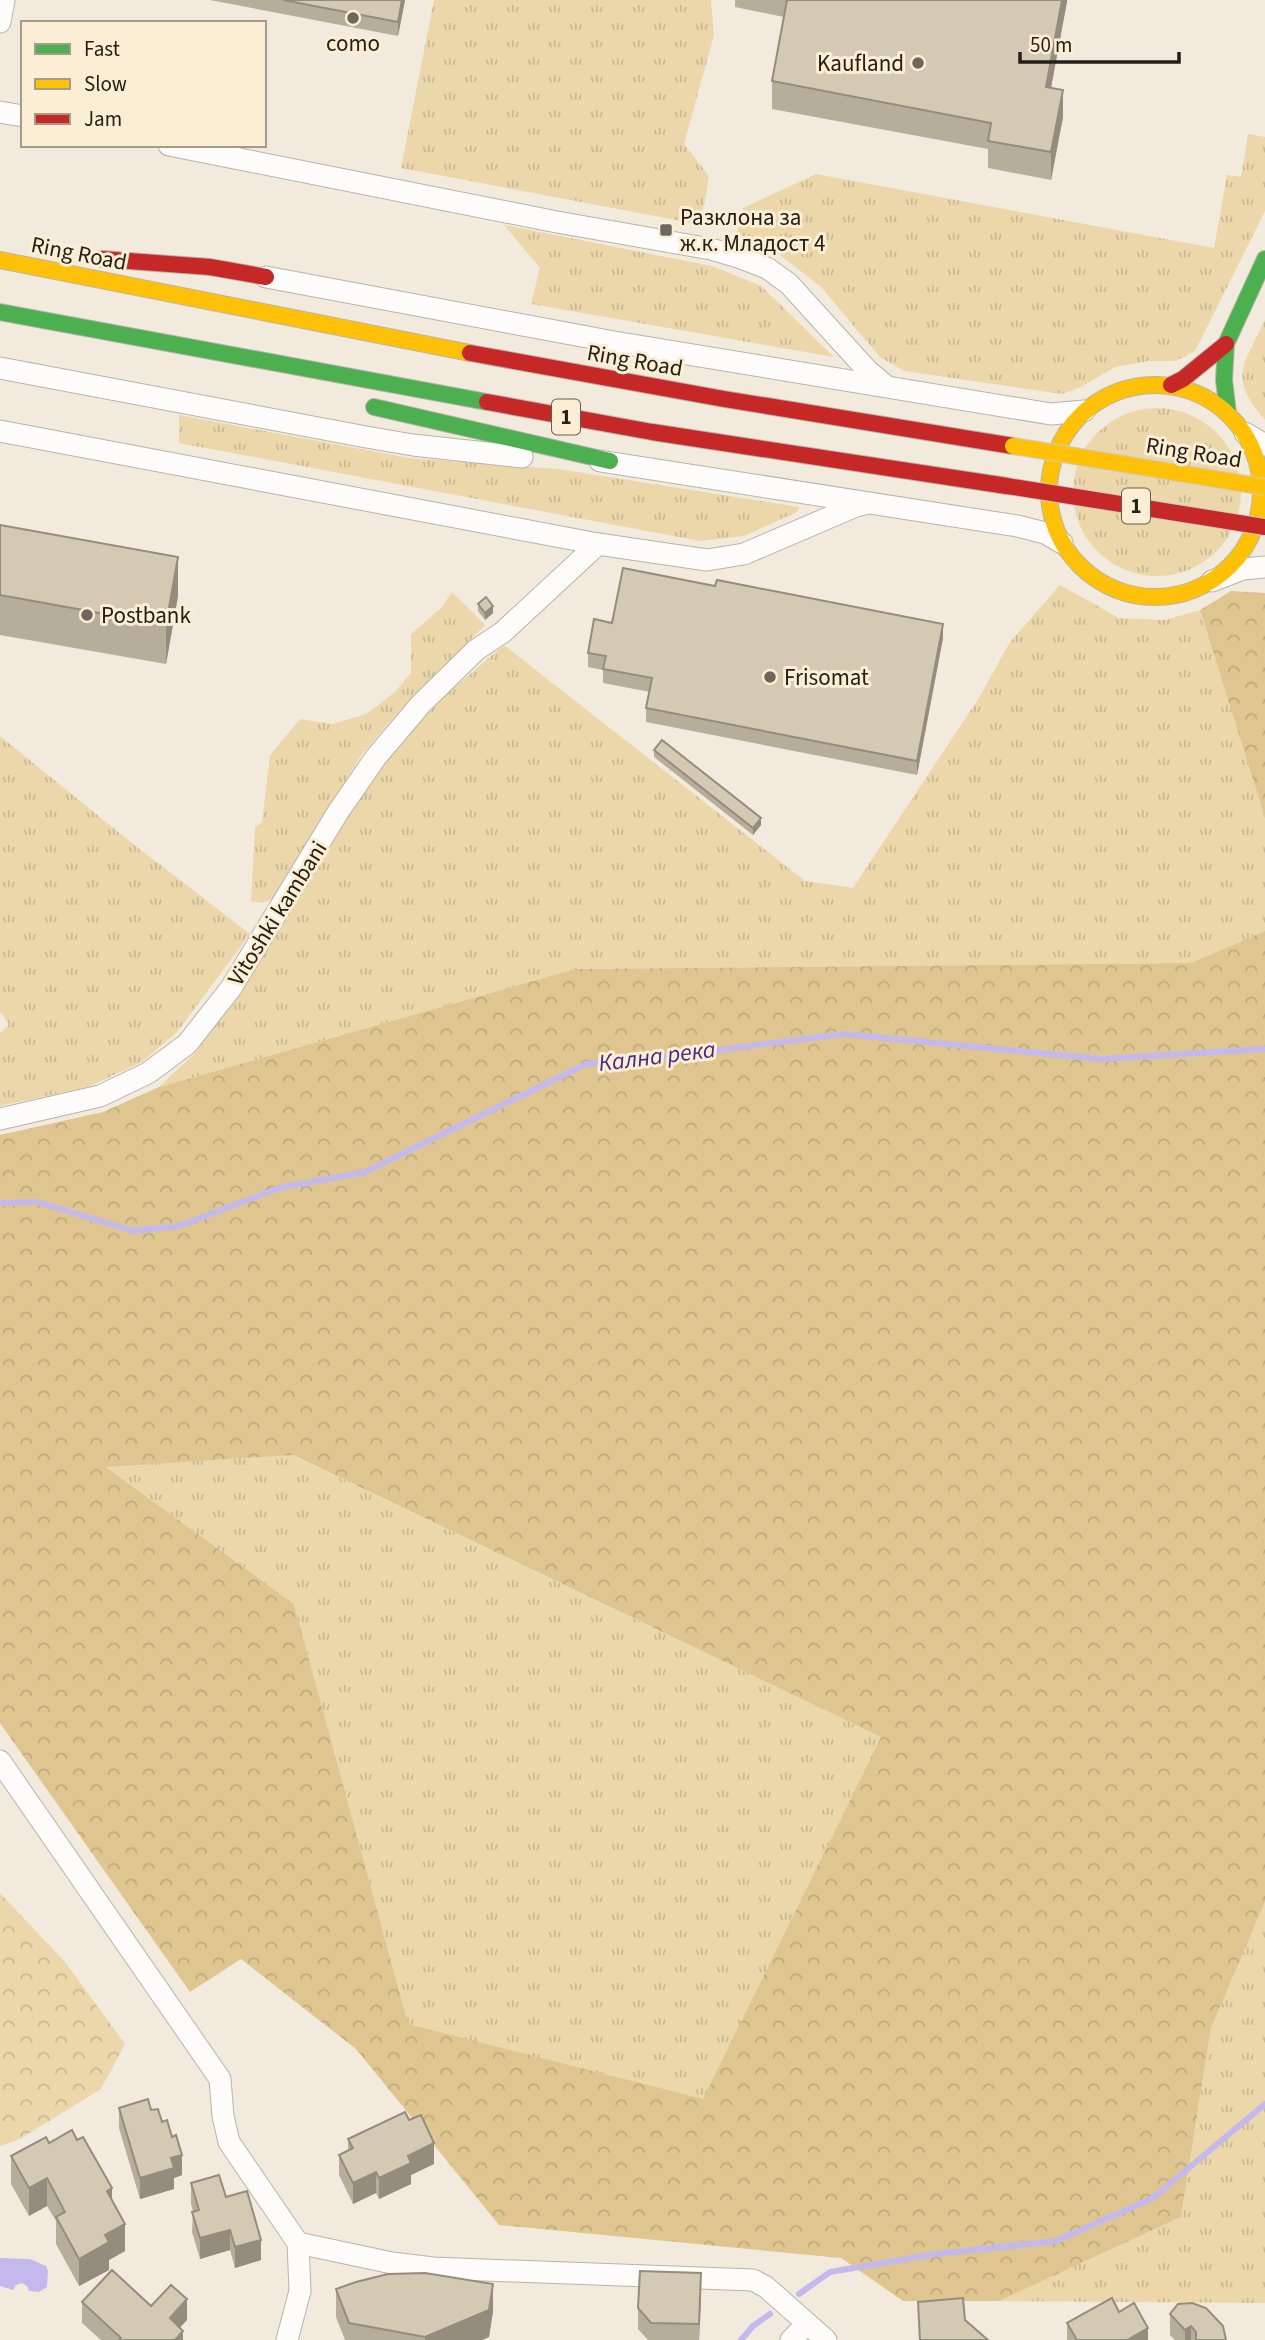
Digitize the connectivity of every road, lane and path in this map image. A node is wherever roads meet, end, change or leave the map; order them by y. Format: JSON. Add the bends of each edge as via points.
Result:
{"nodes":[{"id":1,"x":4,"y":0,"type":"edge"},
{"id":2,"x":0,"y":22,"type":"edge"},
{"id":3,"x":0,"y":112,"type":"edge"},
{"id":4,"x":21,"y":116,"type":"edge"},
{"id":5,"x":179,"y":147,"type":"edge"},
{"id":6,"x":0,"y":252,"type":"edge"},
{"id":7,"x":66,"y":257,"type":"dead end"},
{"id":8,"x":92,"y":259,"type":"dead end"},
{"id":9,"x":1265,"y":259,"type":"edge"},
{"id":10,"x":0,"y":260,"type":"edge"},
{"id":11,"x":267,"y":278,"type":"joint"},
{"id":12,"x":0,"y":312,"type":"edge"},
{"id":13,"x":127,"y":335,"type":"junction"},
{"id":14,"x":1226,"y":344,"type":"junction"},
{"id":15,"x":0,"y":368,"type":"edge"},
{"id":16,"x":272,"y":378,"type":"dead end"},
{"id":17,"x":1171,"y":385,"type":"junction"},
{"id":18,"x":887,"y":386,"type":"junction"},
{"id":19,"x":352,"y":402,"type":"dead end"},
{"id":20,"x":1084,"y":411,"type":"junction"},
{"id":21,"x":1228,"y":413,"type":"junction"},
{"id":22,"x":0,"y":431,"type":"edge"},
{"id":23,"x":1245,"y":433,"type":"junction"},
{"id":24,"x":1265,"y":445,"type":"edge"},
{"id":25,"x":610,"y":461,"type":"junction"},
{"id":26,"x":1265,"y":486,"type":"edge"},
{"id":27,"x":874,"y":503,"type":"junction"},
{"id":28,"x":1265,"y":527,"type":"edge"},
{"id":29,"x":1062,"y":543,"type":"junction"},
{"id":30,"x":598,"y":544,"type":"junction"},
{"id":31,"x":1265,"y":567,"type":"edge"},
{"id":32,"x":1212,"y":581,"type":"junction"},
{"id":33,"x":0,"y":1119,"type":"edge"},
{"id":34,"x":0,"y":1761,"type":"edge"},
{"id":35,"x":298,"y":2243,"type":"junction"},
{"id":36,"x":807,"y":2324,"type":"junction"},
{"id":37,"x":287,"y":2340,"type":"edge"},
{"id":38,"x":791,"y":2340,"type":"edge"},
{"id":39,"x":826,"y":2340,"type":"edge"}],
"edges":[{"from":1,"to":2,"type":"street"},
{"from":3,"to":4,"type":"street"},
{"from":5,"to":18,"type":"street","via":[[738,257],[767,268],[789,284]]},
{"from":6,"to":7,"type":"main road"},
{"from":8,"to":11,"type":"main road","via":[[210,267]]},
{"from":9,"to":14,"type":"main road"},
{"from":10,"to":26,"type":"main road","name":"Ring Road","number":"1","bridge":true,"via":[[724,399]]},
{"from":11,"to":18,"type":"street","via":[[614,342]]},
{"from":12,"to":13,"type":"main road","number":"1"},
{"from":13,"to":16,"type":"main road"},
{"from":13,"to":28,"type":"main road","number":"1","bridge":true,"via":[[652,432]]},
{"from":14,"to":17,"type":"main road"},
{"from":14,"to":21,"type":"main road"},
{"from":15,"to":25,"type":"street","via":[[413,445]]},
{"from":17,"to":20,"type":"main road","via":[[1133,386]]},
{"from":17,"to":21,"type":"main road","via":[[1192,390]]},
{"from":18,"to":20,"type":"street","via":[[1051,414]]},
{"from":19,"to":25,"type":"main road"},
{"from":20,"to":29,"type":"main road","via":[[1062,440],[1050,473],[1050,509]]},
{"from":21,"to":23,"type":"main road"},
{"from":22,"to":30,"type":"street"},
{"from":23,"to":24,"type":"street"},
{"from":23,"to":32,"type":"main road","via":[[1261,478],[1256,525],[1246,547]]},
{"from":25,"to":27,"type":"street"},
{"from":27,"to":29,"type":"street","via":[[1017,526]]},
{"from":27,"to":30,"type":"street","via":[[856,506],[744,554],[707,560]]},
{"from":29,"to":32,"type":"main road","via":[[1101,583],[1138,596],[1176,595]]},
{"from":30,"to":33,"type":"street","via":[[503,632],[476,650],[376,757],[231,988],[187,1044],[148,1073],[100,1096]]},
{"from":31,"to":32,"type":"street","via":[[1243,569]]},
{"from":34,"to":35,"type":"street","via":[[220,2080],[229,2142]]},
{"from":35,"to":36,"type":"street","via":[[433,2268],[753,2280]]},
{"from":35,"to":37,"type":"street","via":[[300,2291]]},
{"from":36,"to":38,"type":"street"},
{"from":36,"to":39,"type":"street"}]}
